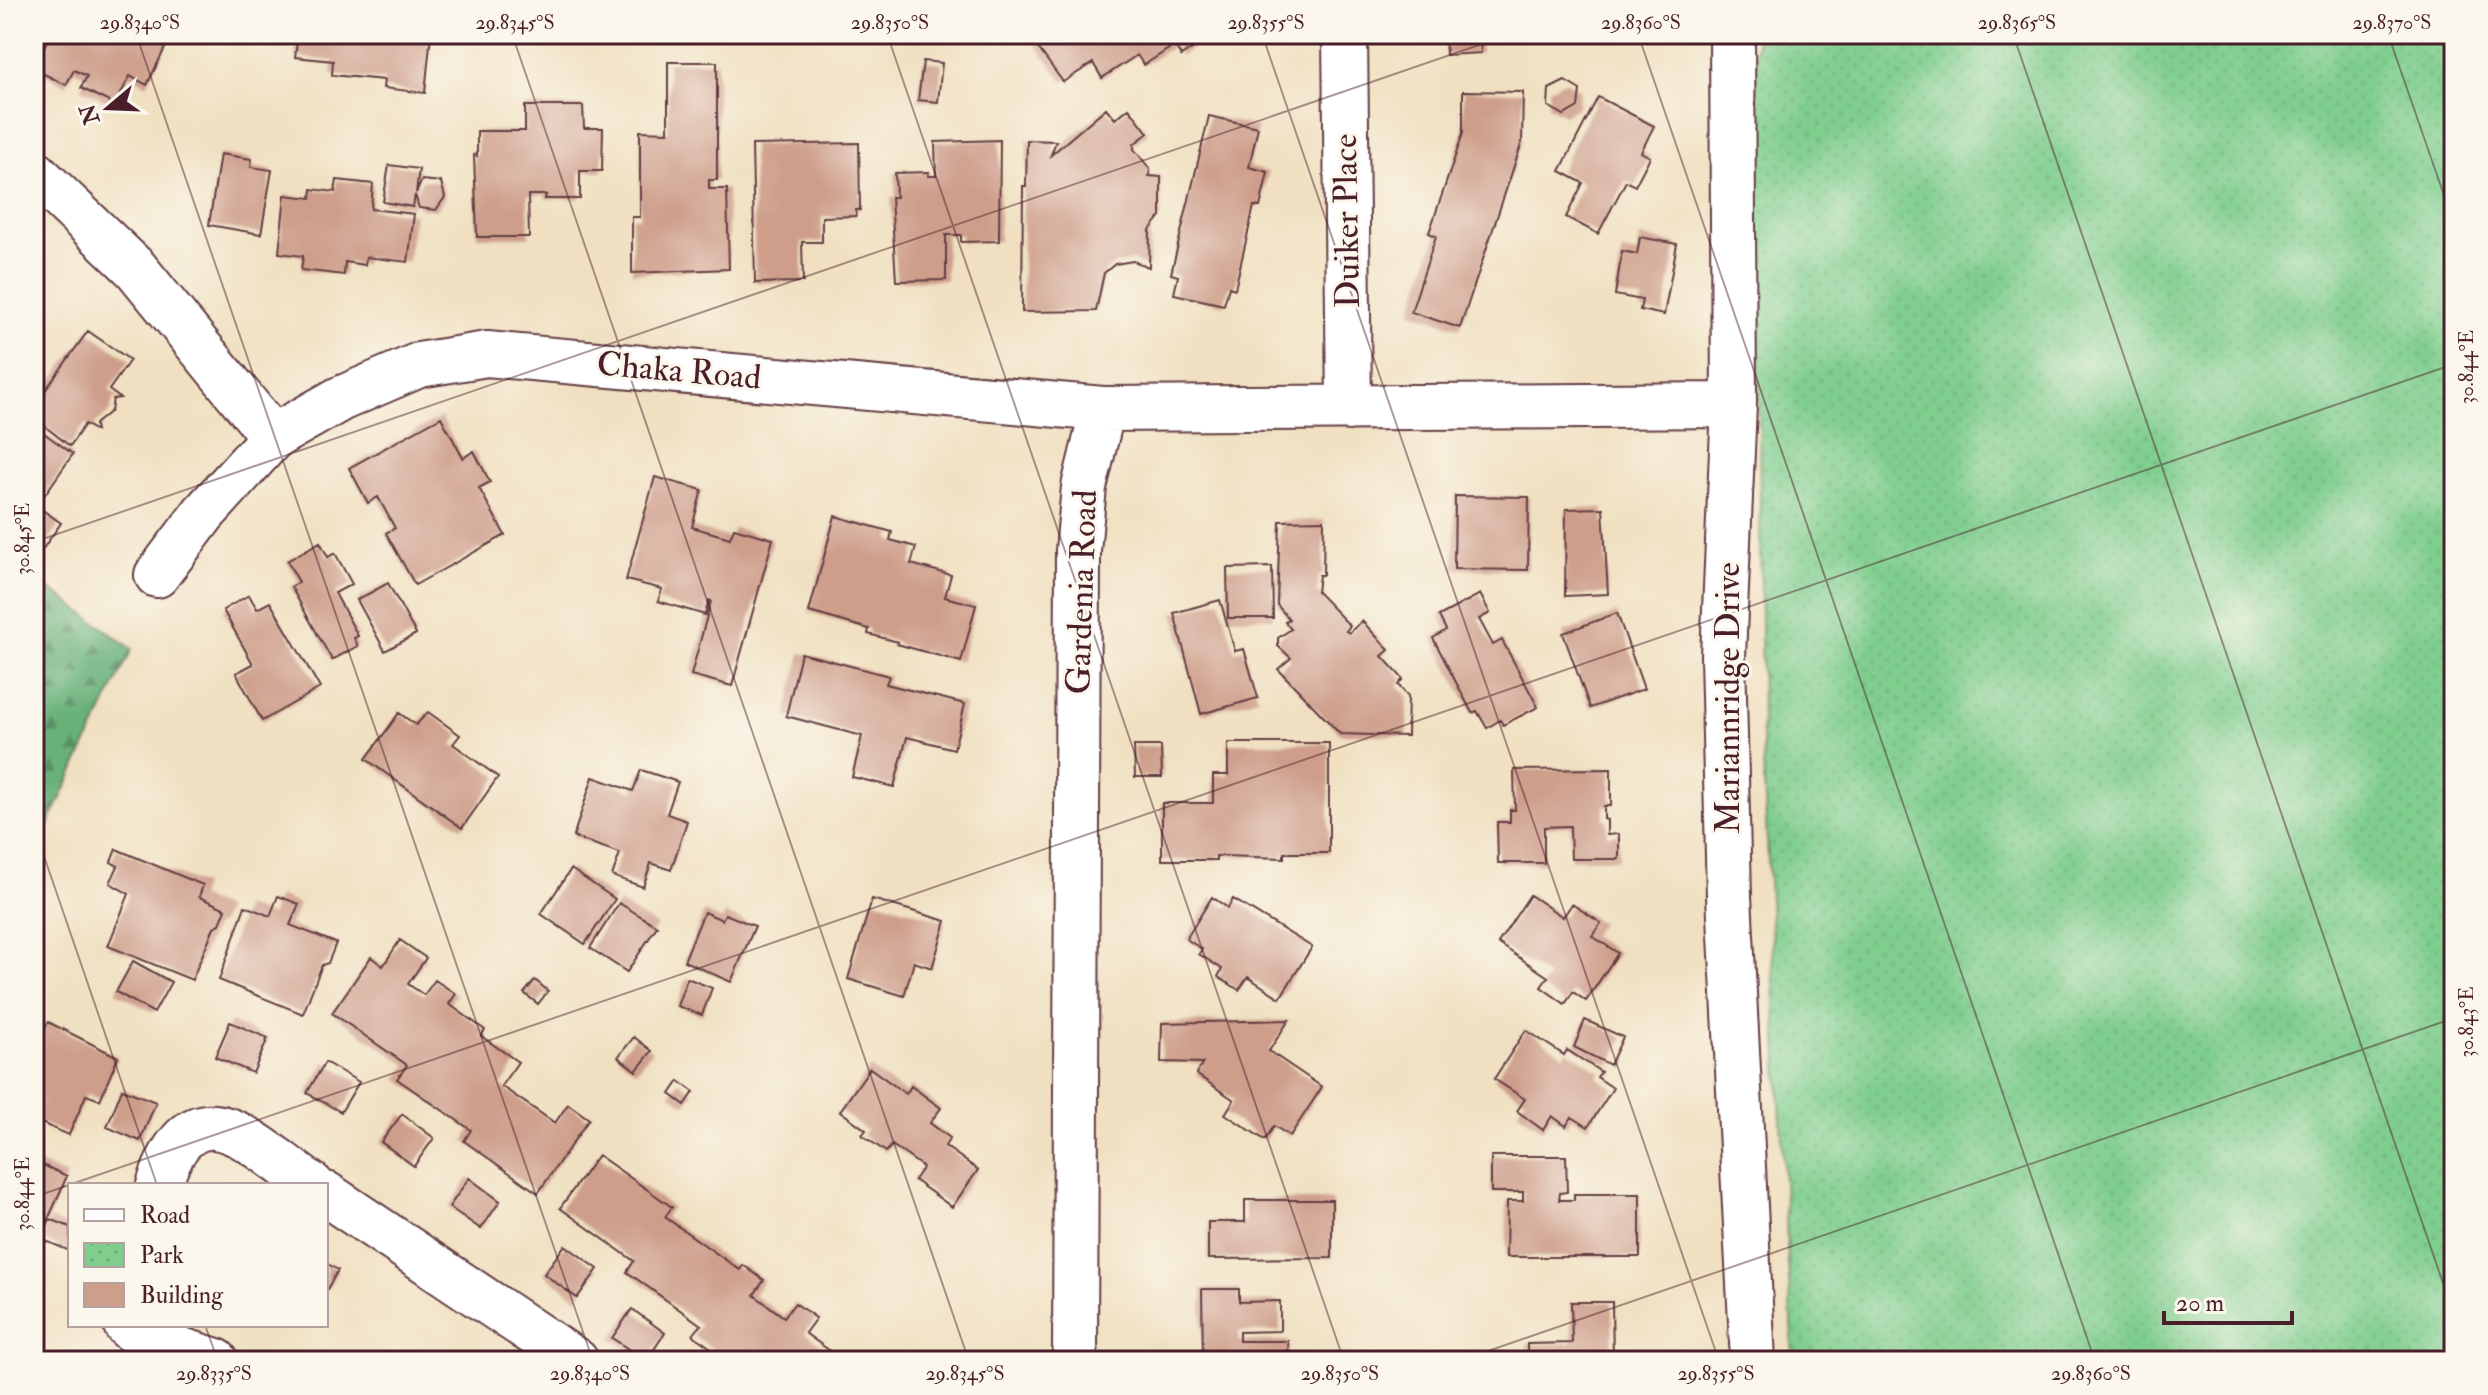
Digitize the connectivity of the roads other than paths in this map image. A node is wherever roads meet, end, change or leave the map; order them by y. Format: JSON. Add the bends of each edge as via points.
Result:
{"nodes":[{"id":1,"x":1345,"y":34,"type":"edge"},
{"id":2,"x":1732,"y":34,"type":"edge"},
{"id":3,"x":34,"y":172,"type":"edge"},
{"id":4,"x":1734,"y":405,"type":"junction"},
{"id":5,"x":1349,"y":408,"type":"junction"},
{"id":6,"x":1103,"y":409,"type":"junction"},
{"id":7,"x":273,"y":437,"type":"junction"},
{"id":8,"x":157,"y":575,"type":"dead end"},
{"id":9,"x":160,"y":1183,"type":"edge"},
{"id":10,"x":309,"y":1183,"type":"edge"},
{"id":11,"x":328,"y":1195,"type":"edge"},
{"id":12,"x":128,"y":1327,"type":"edge"},
{"id":13,"x":216,"y":1361,"type":"edge"},
{"id":14,"x":576,"y":1361,"type":"edge"},
{"id":15,"x":1075,"y":1361,"type":"edge"},
{"id":16,"x":1753,"y":1361,"type":"edge"}],
"edges":[{"from":1,"to":5,"type":"street","name":"Duiker Place"},
{"from":2,"to":4,"type":"street","name":"Mariannridge Drive"},
{"from":3,"to":7,"type":"street","via":[[136,269]]},
{"from":4,"to":5,"type":"street"},
{"from":4,"to":16,"type":"street","name":"Mariannridge Drive","via":[[1723,656],[1729,896]]},
{"from":5,"to":6,"type":"street"},
{"from":6,"to":7,"type":"street","name":"Chaka Road","via":[[487,354],[419,365],[340,399]]},
{"from":6,"to":15,"type":"street","name":"Gardenia Road","via":[[1084,487],[1078,551]]},
{"from":7,"to":8,"type":"street","name":"Chaka Road"},
{"from":9,"to":10,"type":"street","via":[[169,1153],[186,1134],[205,1127],[233,1130]]},
{"from":11,"to":14,"type":"street"},
{"from":12,"to":13,"type":"street","via":[[140,1337]]}]}
